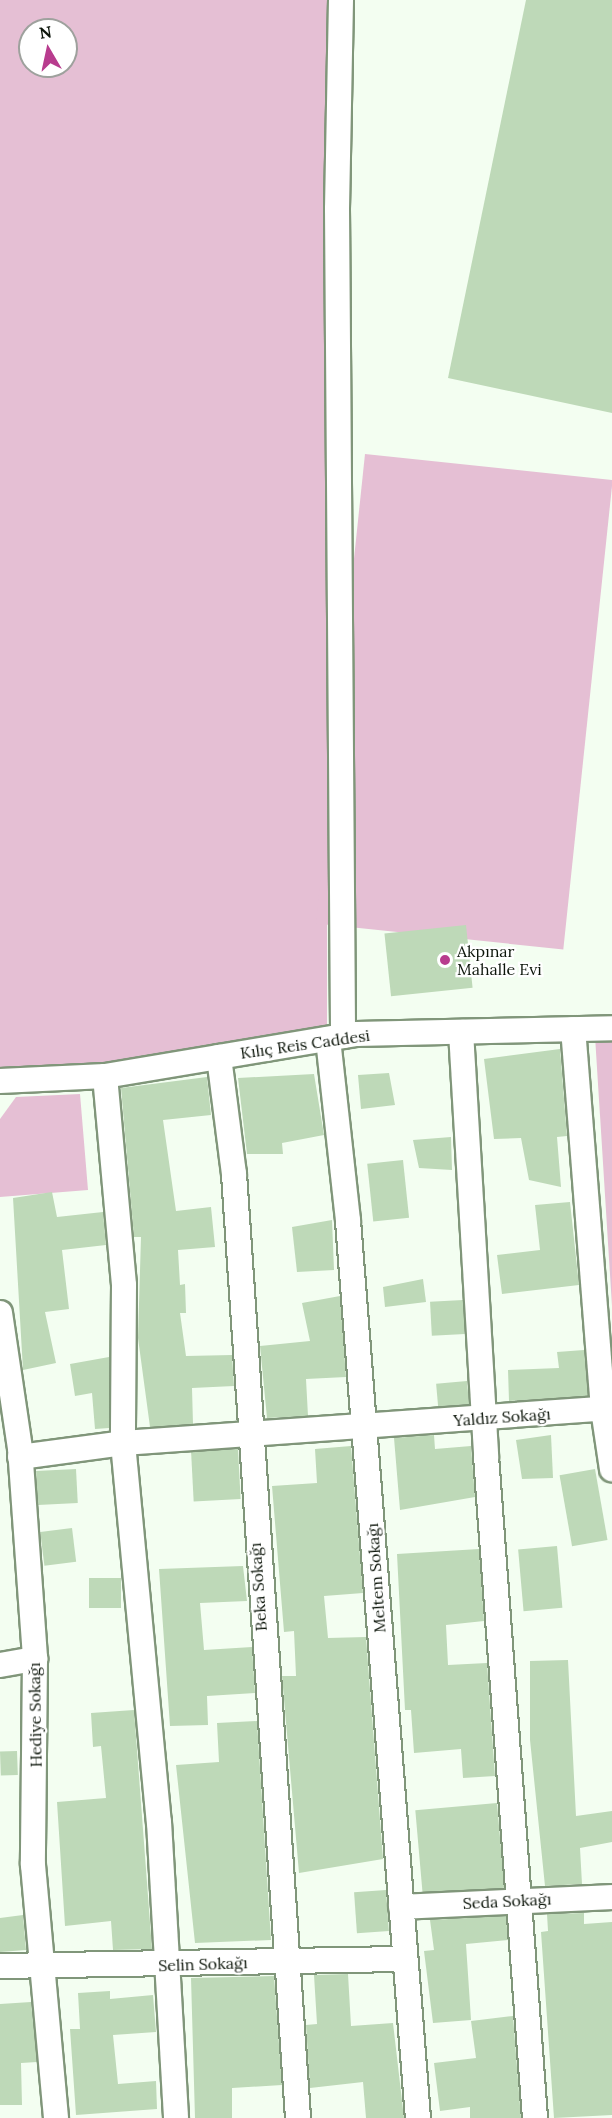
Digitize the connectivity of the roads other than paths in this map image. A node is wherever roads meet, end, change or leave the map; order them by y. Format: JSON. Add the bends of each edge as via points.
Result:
{"nodes":[{"id":1,"x":341,"y":0,"type":"edge"},
{"id":2,"x":612,"y":1028,"type":"edge"},
{"id":3,"x":573,"y":1029,"type":"junction"},
{"id":4,"x":461,"y":1032,"type":"junction"},
{"id":5,"x":336,"y":1038,"type":"junction"},
{"id":6,"x":219,"y":1057,"type":"junction"},
{"id":7,"x":105,"y":1076,"type":"junction"},
{"id":8,"x":0,"y":1081,"type":"edge"},
{"id":9,"x":0,"y":1313,"type":"edge"},
{"id":10,"x":3,"y":1344,"type":"edge"},
{"id":11,"x":603,"y":1409,"type":"junction"},
{"id":12,"x":483,"y":1419,"type":"junction"},
{"id":13,"x":364,"y":1427,"type":"junction"},
{"id":14,"x":249,"y":1434,"type":"junction"},
{"id":15,"x":123,"y":1443,"type":"junction"},
{"id":16,"x":20,"y":1456,"type":"junction"},
{"id":17,"x":612,"y":1469,"type":"edge"},
{"id":18,"x":34,"y":1659,"type":"junction"},
{"id":19,"x":0,"y":1665,"type":"edge"},
{"id":20,"x":612,"y":1897,"type":"edge"},
{"id":21,"x":523,"y":1899,"type":"junction"},
{"id":22,"x":401,"y":1907,"type":"junction"},
{"id":23,"x":405,"y":1959,"type":"junction"},
{"id":24,"x":285,"y":1961,"type":"junction"},
{"id":25,"x":167,"y":1965,"type":"junction"},
{"id":26,"x":0,"y":1966,"type":"edge"},
{"id":27,"x":43,"y":1967,"type":"junction"},
{"id":28,"x":56,"y":2118,"type":"edge"},
{"id":29,"x":176,"y":2118,"type":"edge"},
{"id":30,"x":298,"y":2118,"type":"edge"},
{"id":31,"x":418,"y":2118,"type":"edge"},
{"id":32,"x":536,"y":2118,"type":"edge"}],
"edges":[{"from":1,"to":5,"type":"street","name":"Meltem Sokağı"},
{"from":2,"to":3,"type":"street","name":"Kılıç Reis Caddesi"},
{"from":3,"to":4,"type":"street","name":"Kılıç Reis Caddesi"},
{"from":3,"to":11,"type":"street"},
{"from":4,"to":5,"type":"street","name":"Kılıç Reis Caddesi"},
{"from":4,"to":12,"type":"street"},
{"from":5,"to":6,"type":"street","name":"Kılıç Reis Caddesi"},
{"from":5,"to":13,"type":"street","name":"Meltem Sokağı"},
{"from":6,"to":7,"type":"street","name":"Kılıç Reis Caddesi"},
{"from":6,"to":14,"type":"street","name":"Beka Sokağı","via":[[234,1174]]},
{"from":7,"to":8,"type":"street","name":"Kılıç Reis Caddesi"},
{"from":7,"to":15,"type":"street","via":[[124,1285]]},
{"from":9,"to":10,"type":"street","name":"Hediye Sokağı"},
{"from":10,"to":16,"type":"street","name":"Hediye Sokağı"},
{"from":11,"to":12,"type":"street","name":"Yaldız Sokağı"},
{"from":11,"to":17,"type":"street"},
{"from":12,"to":13,"type":"street","name":"Yaldız Sokağı"},
{"from":12,"to":21,"type":"street"},
{"from":13,"to":14,"type":"street","name":"Yaldız Sokağı"},
{"from":13,"to":22,"type":"street","name":"Meltem Sokağı"},
{"from":14,"to":15,"type":"street","name":"Yaldız Sokağı"},
{"from":14,"to":24,"type":"street","name":"Beka Sokağı"},
{"from":15,"to":16,"type":"street","name":"Yaldız Sokağı"},
{"from":15,"to":25,"type":"street"},
{"from":16,"to":18,"type":"street","name":"Hediye Sokağı"},
{"from":18,"to":19,"type":"street"},
{"from":18,"to":27,"type":"street","name":"Hediye Sokağı","via":[[33,1865]]},
{"from":20,"to":21,"type":"street","name":"Seda Sokağı"},
{"from":21,"to":22,"type":"street","name":"Seda Sokağı"},
{"from":21,"to":32,"type":"street"},
{"from":22,"to":23,"type":"street","name":"Meltem Sokağı"},
{"from":23,"to":24,"type":"street","name":"Selin Sokağı"},
{"from":23,"to":31,"type":"street","name":"Meltem Sokağı"},
{"from":24,"to":25,"type":"street","name":"Selin Sokağı"},
{"from":24,"to":30,"type":"street","name":"Beka Sokağı"},
{"from":25,"to":27,"type":"street","name":"Selin Sokağı"},
{"from":25,"to":29,"type":"street"},
{"from":26,"to":27,"type":"street","name":"Selin Sokağı"},
{"from":27,"to":28,"type":"street","name":"Hediye Sokağı"}]}
